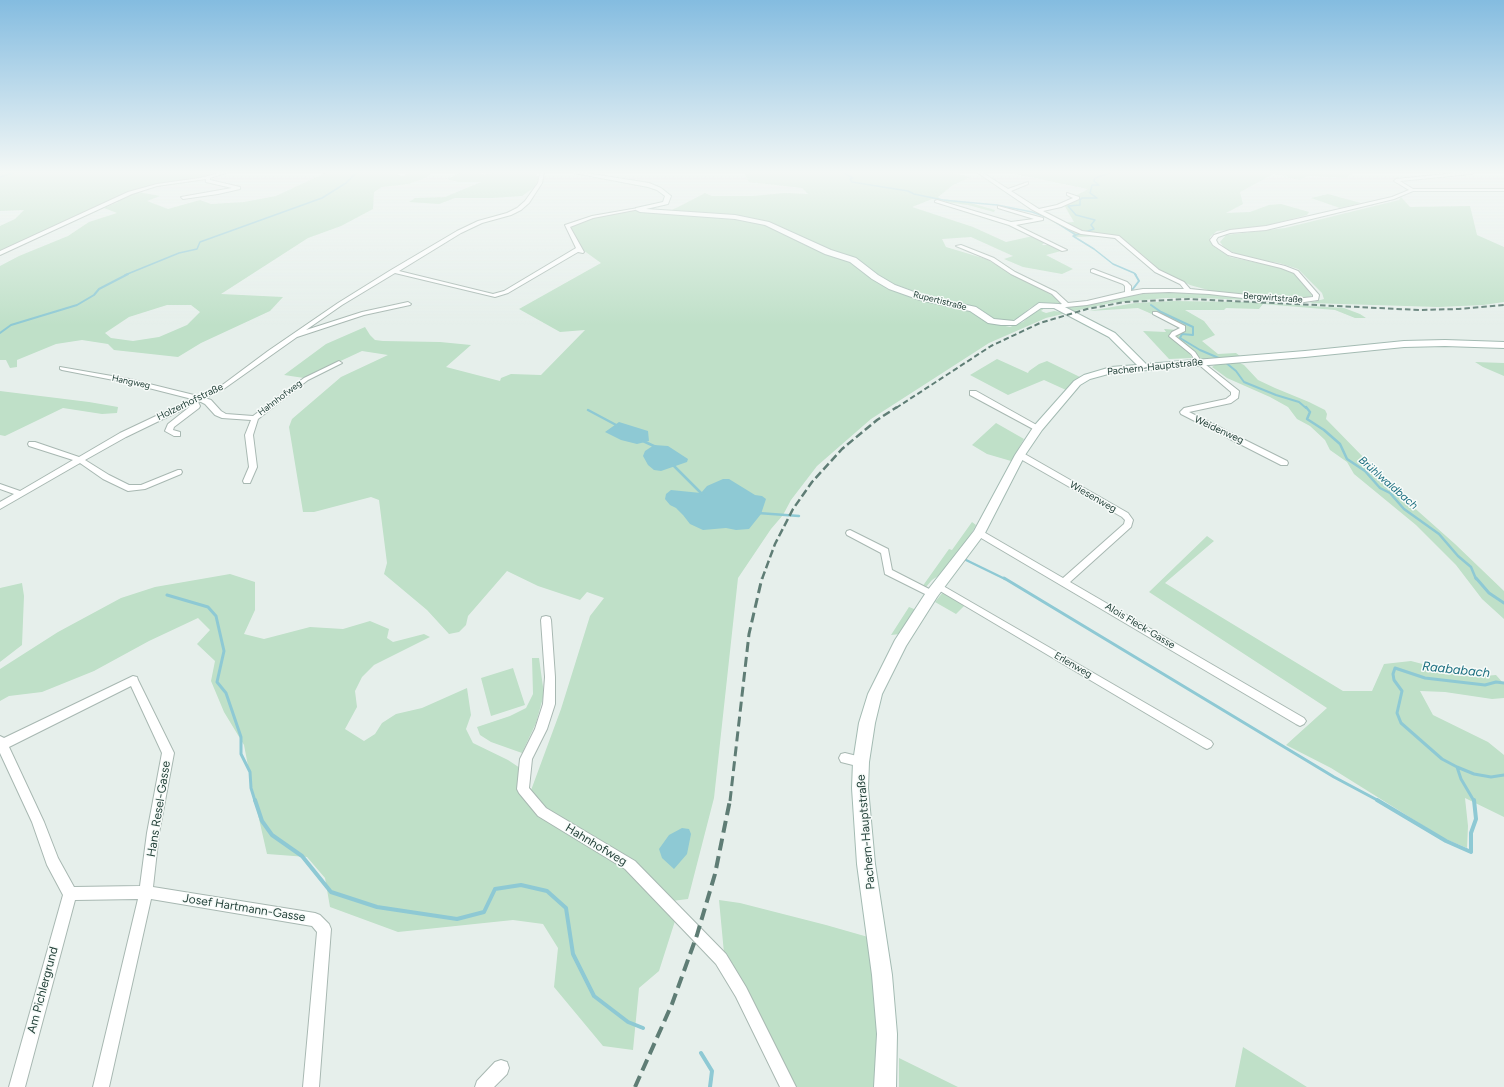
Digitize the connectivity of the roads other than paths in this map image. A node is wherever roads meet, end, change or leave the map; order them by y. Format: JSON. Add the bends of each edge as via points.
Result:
{"nodes":[{"id":1,"x":63,"y":224,"type":"edge"},
{"id":2,"x":477,"y":224,"type":"edge"},
{"id":3,"x":573,"y":224,"type":"edge"},
{"id":4,"x":769,"y":224,"type":"edge"},
{"id":5,"x":1011,"y":224,"type":"edge"},
{"id":6,"x":1064,"y":224,"type":"edge"},
{"id":7,"x":1284,"y":224,"type":"edge"},
{"id":8,"x":959,"y":246,"type":"dead end"},
{"id":9,"x":1064,"y":250,"type":"dead end"},
{"id":10,"x":0,"y":253,"type":"edge"},
{"id":11,"x":393,"y":271,"type":"junction"},
{"id":12,"x":1093,"y":271,"type":"dead end"},
{"id":13,"x":1188,"y":291,"type":"junction"},
{"id":14,"x":1128,"y":294,"type":"junction"},
{"id":15,"x":408,"y":304,"type":"dead end"},
{"id":16,"x":1066,"y":304,"type":"junction"},
{"id":17,"x":1056,"y":306,"type":"junction"},
{"id":18,"x":1155,"y":313,"type":"dead end"},
{"id":19,"x":295,"y":336,"type":"junction"},
{"id":20,"x":1504,"y":345,"type":"edge"},
{"id":21,"x":1204,"y":362,"type":"junction"},
{"id":22,"x":339,"y":363,"type":"dead end"},
{"id":23,"x":62,"y":368,"type":"dead end"},
{"id":24,"x":1144,"y":368,"type":"junction"},
{"id":25,"x":973,"y":393,"type":"dead end"},
{"id":26,"x":197,"y":400,"type":"junction"},
{"id":27,"x":255,"y":418,"type":"junction"},
{"id":28,"x":1038,"y":428,"type":"junction"},
{"id":29,"x":177,"y":434,"type":"dead end"},
{"id":30,"x":32,"y":444,"type":"dead end"},
{"id":31,"x":1020,"y":455,"type":"junction"},
{"id":32,"x":80,"y":460,"type":"junction"},
{"id":33,"x":1284,"y":463,"type":"dead end"},
{"id":34,"x":178,"y":472,"type":"dead end"},
{"id":35,"x":246,"y":481,"type":"dead end"},
{"id":36,"x":0,"y":486,"type":"edge"},
{"id":37,"x":21,"y":494,"type":"junction"},
{"id":38,"x":0,"y":506,"type":"edge"},
{"id":39,"x":850,"y":533,"type":"dead end"},
{"id":40,"x":979,"y":533,"type":"junction"},
{"id":41,"x":1064,"y":582,"type":"junction"},
{"id":42,"x":935,"y":590,"type":"junction"},
{"id":43,"x":546,"y":620,"type":"dead end"},
{"id":44,"x":1300,"y":721,"type":"dead end"},
{"id":45,"x":1,"y":743,"type":"edge"},
{"id":46,"x":1207,"y":744,"type":"dead end"},
{"id":47,"x":845,"y":758,"type":"dead end"},
{"id":48,"x":861,"y":762,"type":"junction"},
{"id":49,"x":146,"y":892,"type":"junction"},
{"id":50,"x":70,"y":894,"type":"junction"},
{"id":51,"x":501,"y":1068,"type":"dead end"},
{"id":52,"x":17,"y":1087,"type":"edge"},
{"id":53,"x":101,"y":1087,"type":"edge"},
{"id":54,"x":311,"y":1087,"type":"edge"},
{"id":55,"x":483,"y":1087,"type":"edge"},
{"id":56,"x":788,"y":1087,"type":"edge"},
{"id":57,"x":885,"y":1087,"type":"edge"}],
"edges":[{"from":1,"to":10,"type":"street"},
{"from":2,"to":11,"type":"street","name":"Holzerhofstraße"},
{"from":3,"to":11,"type":"street","via":[[567,226],[580,251],[497,295],[488,295]]},
{"from":4,"to":17,"type":"main road","name":"Rupertistraße","via":[[828,252],[853,260],[874,277],[892,287],[923,298],[962,306],[991,321],[1016,323],[1039,305]]},
{"from":5,"to":9,"type":"street"},
{"from":6,"to":13,"type":"street","via":[[1081,232],[1117,237],[1157,271],[1182,284]]},
{"from":7,"to":13,"type":"street","name":"Bergwirtstraße","via":[[1230,232],[1216,236],[1213,240],[1230,254],[1296,272],[1316,295],[1316,299],[1268,299]]},
{"from":8,"to":16,"type":"street","via":[[992,259],[1013,273],[1054,293]]},
{"from":11,"to":19,"type":"street","name":"Holzerhofstraße","via":[[336,306]]},
{"from":12,"to":14,"type":"street","via":[[1125,283],[1128,286]]},
{"from":13,"to":14,"type":"street","name":"Bergwirtstraße"},
{"from":14,"to":16,"type":"street","name":"Bergwirtstraße","via":[[1087,303]]},
{"from":15,"to":19,"type":"street","name":"Holzerhofstraße","via":[[362,314]]},
{"from":16,"to":17,"type":"street","name":"Bergwirtstraße"},
{"from":17,"to":24,"type":"main road","name":"Rupertistraße","via":[[1112,335]]},
{"from":18,"to":21,"type":"street","via":[[1183,327],[1183,330],[1172,336]]},
{"from":19,"to":26,"type":"street","name":"Holzerhofstraße","via":[[231,382]]},
{"from":20,"to":21,"type":"main road","name":"Pachern-Hauptstraße","via":[[1398,344]]},
{"from":21,"to":24,"type":"main road","name":"Pachern-Hauptstraße"},
{"from":21,"to":33,"type":"street","name":"Weidenweg","via":[[1235,391],[1235,396],[1228,401],[1184,412]]},
{"from":22,"to":27,"type":"street","name":"Hahnhofweg","via":[[306,379]]},
{"from":23,"to":26,"type":"street","name":"Hangweg","via":[[129,381]]},
{"from":24,"to":28,"type":"main road","name":"Pachern-Hauptstraße","via":[[1111,370],[1087,376],[1077,383]]},
{"from":25,"to":28,"type":"street"},
{"from":26,"to":27,"type":"street","name":"Hahnhofweg","via":[[208,402],[218,413],[225,416]]},
{"from":26,"to":29,"type":"street","via":[[196,406],[171,426],[169,431]]},
{"from":26,"to":32,"type":"street","name":"Holzerhofstraße","via":[[156,418]]},
{"from":27,"to":35,"type":"street","name":"Hahnhofweg","via":[[249,435],[253,467]]},
{"from":28,"to":31,"type":"main road","name":"Pachern-Hauptstraße"},
{"from":30,"to":32,"type":"street"},
{"from":31,"to":40,"type":"main road","name":"Pachern-Hauptstraße"},
{"from":31,"to":41,"type":"street","name":"Wiesenweg","via":[[1125,515],[1129,520],[1128,525]]},
{"from":32,"to":34,"type":"street","via":[[128,488],[142,487]]},
{"from":32,"to":37,"type":"street","name":"Holzerhofstraße"},
{"from":36,"to":37,"type":"street"},
{"from":37,"to":38,"type":"street","name":"Holzerhofstraße"},
{"from":39,"to":42,"type":"street","via":[[885,551],[888,572]]},
{"from":40,"to":41,"type":"street","name":"Alois Fleck-Gasse"},
{"from":40,"to":42,"type":"main road","name":"Pachern-Hauptstraße"},
{"from":41,"to":44,"type":"street","name":"Alois Fleck-Gasse"},
{"from":42,"to":46,"type":"street","name":"Erlenweg"},
{"from":42,"to":48,"type":"main road","name":"Pachern-Hauptstraße","via":[[897,650],[875,694]]},
{"from":43,"to":56,"type":"street","name":"Hahnhofweg","via":[[549,704],[541,729],[526,759],[523,789],[542,812],[630,865],[721,959],[741,992]]},
{"from":45,"to":49,"type":"street","name":"Hans Resel-Gasse","via":[[133,680],[168,754],[153,833]]},
{"from":45,"to":50,"type":"street","via":[[38,822],[52,861]]},
{"from":47,"to":48,"type":"street"},
{"from":48,"to":57,"type":"main road","name":"Pachern-Hauptstraße","via":[[866,864],[882,975],[887,1034]]},
{"from":49,"to":50,"type":"street"},
{"from":49,"to":53,"type":"street","name":"Hans Resel-Gasse"},
{"from":49,"to":54,"type":"street","name":"Josef Hartmann-Gasse","via":[[315,920],[324,929]]},
{"from":50,"to":52,"type":"street","name":"Am Pichlergrund"},
{"from":51,"to":55,"type":"street"}]}
